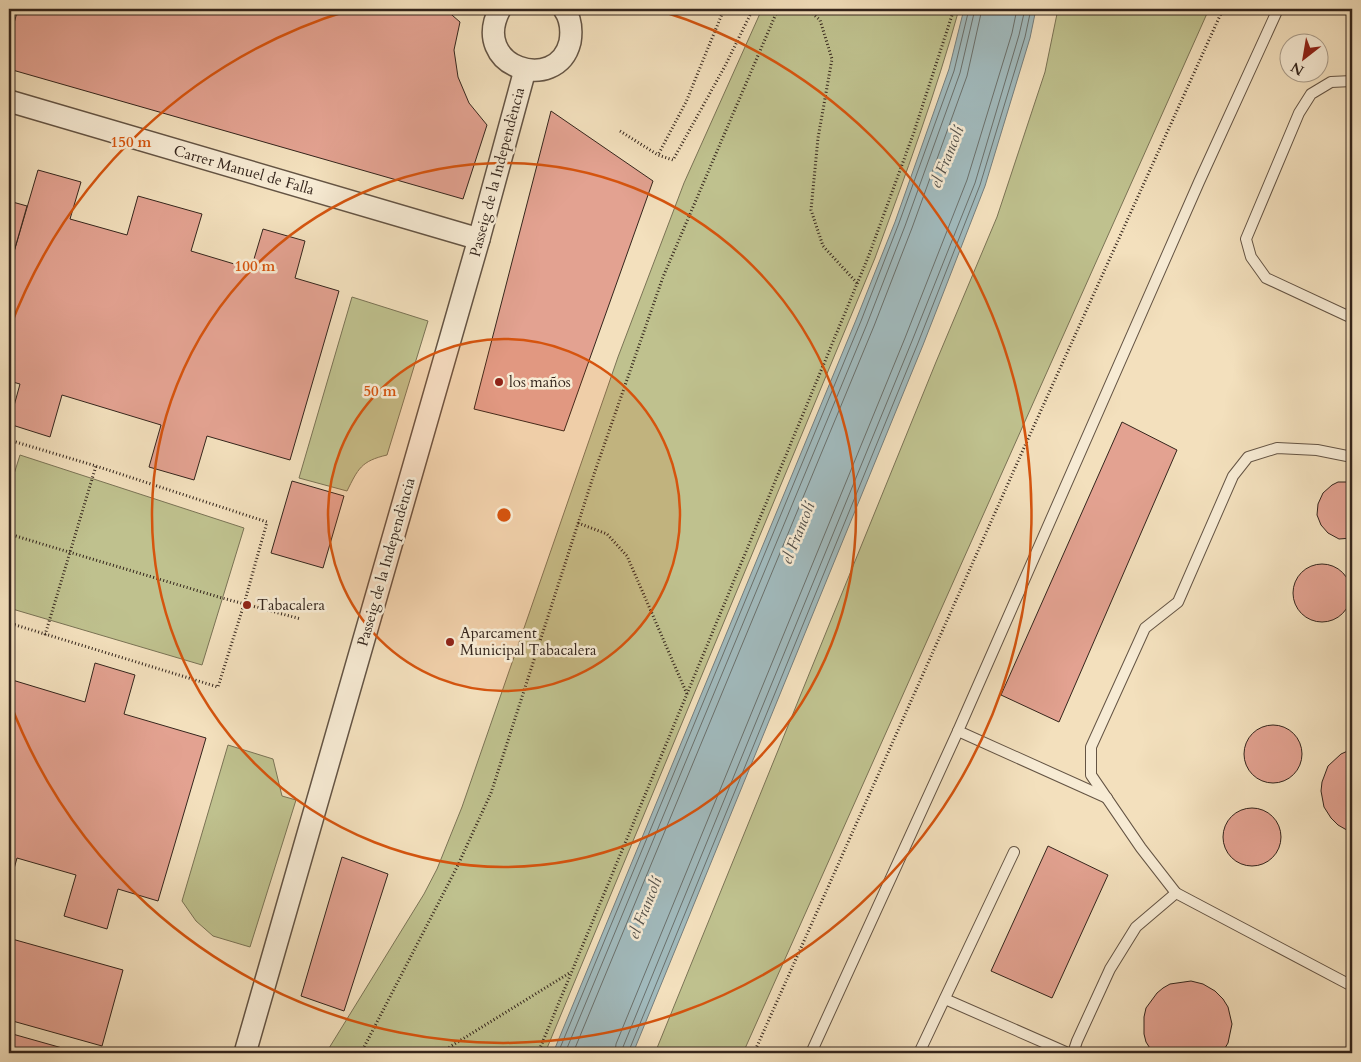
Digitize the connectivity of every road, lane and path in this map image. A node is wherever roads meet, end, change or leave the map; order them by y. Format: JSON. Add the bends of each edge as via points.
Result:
{"nodes":[{"id":1,"x":500,"y":9,"type":"edge"},
{"id":2,"x":724,"y":9,"type":"edge"},
{"id":3,"x":753,"y":9,"type":"edge"},
{"id":4,"x":778,"y":9,"type":"edge"},
{"id":5,"x":807,"y":9,"type":"edge"},
{"id":6,"x":954,"y":9,"type":"edge"},
{"id":7,"x":1223,"y":9,"type":"edge"},
{"id":8,"x":1278,"y":9,"type":"edge"},
{"id":9,"x":567,"y":10,"type":"edge"},
{"id":10,"x":525,"y":70,"type":"junction"},
{"id":11,"x":1352,"y":81,"type":"edge"},
{"id":12,"x":9,"y":101,"type":"edge"},
{"id":13,"x":620,"y":131,"type":"dead end"},
{"id":14,"x":658,"y":155,"type":"junction"},
{"id":15,"x":479,"y":239,"type":"junction"},
{"id":16,"x":857,"y":284,"type":"junction"},
{"id":17,"x":1352,"y":318,"type":"edge"},
{"id":18,"x":9,"y":440,"type":"edge"},
{"id":19,"x":1352,"y":457,"type":"edge"},
{"id":20,"x":96,"y":466,"type":"junction"},
{"id":21,"x":578,"y":523,"type":"junction"},
{"id":22,"x":9,"y":534,"type":"edge"},
{"id":23,"x":70,"y":553,"type":"junction"},
{"id":24,"x":244,"y":604,"type":"junction"},
{"id":25,"x":302,"y":619,"type":"dead end"},
{"id":26,"x":9,"y":623,"type":"edge"},
{"id":27,"x":45,"y":635,"type":"junction"},
{"id":28,"x":687,"y":694,"type":"junction"},
{"id":29,"x":958,"y":731,"type":"junction"},
{"id":30,"x":1107,"y":798,"type":"junction"},
{"id":31,"x":1014,"y":852,"type":"dead end"},
{"id":32,"x":1176,"y":894,"type":"junction"},
{"id":33,"x":572,"y":972,"type":"junction"},
{"id":34,"x":1352,"y":986,"type":"edge"},
{"id":35,"x":945,"y":999,"type":"junction"},
{"id":36,"x":245,"y":1053,"type":"edge"},
{"id":37,"x":361,"y":1053,"type":"edge"},
{"id":38,"x":440,"y":1053,"type":"edge"},
{"id":39,"x":538,"y":1053,"type":"edge"},
{"id":40,"x":754,"y":1053,"type":"edge"},
{"id":41,"x":812,"y":1053,"type":"edge"},
{"id":42,"x":919,"y":1053,"type":"edge"},
{"id":43,"x":1068,"y":1053,"type":"edge"},
{"id":44,"x":1073,"y":1053,"type":"edge"}],
"edges":[{"from":1,"to":10,"type":"street","via":[[493,26],[496,46],[508,62]]},
{"from":2,"to":14,"type":"path","via":[[686,102]]},
{"from":3,"to":14,"type":"path","via":[[674,160]]},
{"from":4,"to":21,"type":"path","via":[[663,277]]},
{"from":5,"to":16,"type":"path","via":[[820,20],[832,59],[818,138],[812,210],[823,246]]},
{"from":6,"to":16,"type":"path","via":[[914,132]]},
{"from":7,"to":40,"type":"path"},
{"from":8,"to":29,"type":"lane"},
{"from":9,"to":10,"type":"street","via":[[571,35],[563,56],[543,69]]},
{"from":10,"to":15,"type":"street","name":"Passeig de la Independència"},
{"from":11,"to":17,"type":"lane","via":[[1331,82],[1311,94],[1299,113],[1246,239],[1251,256],[1266,278]]},
{"from":12,"to":15,"type":"street","name":"Carrer Manuel de Falla"},
{"from":13,"to":14,"type":"path"},
{"from":15,"to":36,"type":"street","name":"Passeig de la Independència"},
{"from":16,"to":28,"type":"path"},
{"from":18,"to":20,"type":"path"},
{"from":19,"to":30,"type":"lane","via":[[1317,450],[1277,448],[1248,457],[1233,476],[1178,602],[1146,628],[1091,747],[1091,775]]},
{"from":20,"to":23,"type":"path"},
{"from":20,"to":24,"type":"path","via":[[267,522]]},
{"from":21,"to":28,"type":"path","via":[[607,534],[627,556]]},
{"from":21,"to":37,"type":"path","via":[[491,793],[457,867]]},
{"from":22,"to":23,"type":"path"},
{"from":23,"to":24,"type":"path"},
{"from":23,"to":27,"type":"path"},
{"from":24,"to":25,"type":"path"},
{"from":24,"to":27,"type":"path","via":[[218,687]]},
{"from":26,"to":27,"type":"path"},
{"from":28,"to":33,"type":"path"},
{"from":29,"to":30,"type":"lane"},
{"from":29,"to":41,"type":"lane"},
{"from":30,"to":32,"type":"lane"},
{"from":31,"to":35,"type":"lane"},
{"from":32,"to":34,"type":"lane"},
{"from":32,"to":44,"type":"lane","via":[[1136,927],[1110,969]]},
{"from":33,"to":38,"type":"path"},
{"from":33,"to":39,"type":"path"},
{"from":35,"to":42,"type":"lane"},
{"from":35,"to":43,"type":"lane"}]}
